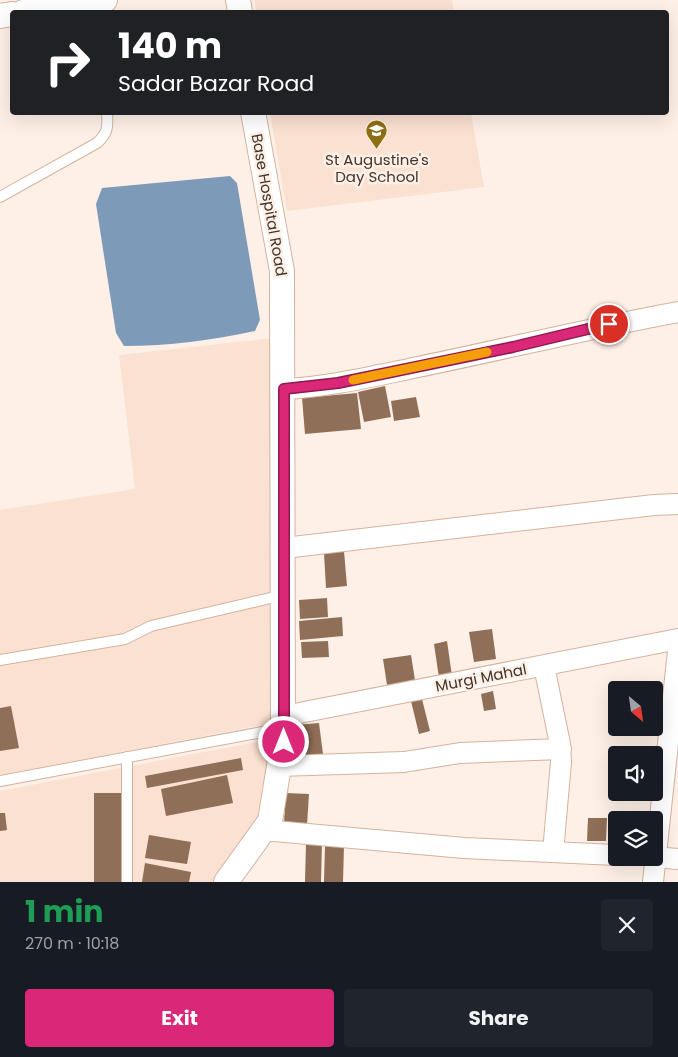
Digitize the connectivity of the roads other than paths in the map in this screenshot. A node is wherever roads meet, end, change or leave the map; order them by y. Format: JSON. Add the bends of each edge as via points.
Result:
{"nodes":[{"id":1,"x":101,"y":4,"type":"edge"},
{"id":2,"x":42,"y":10,"type":"edge"},
{"id":3,"x":107,"y":115,"type":"edge"},
{"id":4,"x":254,"y":115,"type":"edge"},
{"id":5,"x":0,"y":197,"type":"edge"},
{"id":6,"x":678,"y":312,"type":"edge"},
{"id":7,"x":284,"y":389,"type":"junction"},
{"id":8,"x":678,"y":504,"type":"edge"},
{"id":9,"x":284,"y":548,"type":"junction"},
{"id":10,"x":284,"y":595,"type":"junction"},
{"id":11,"x":678,"y":639,"type":"edge"},
{"id":12,"x":678,"y":651,"type":"edge"},
{"id":13,"x":0,"y":660,"type":"edge"},
{"id":14,"x":544,"y":666,"type":"junction"},
{"id":15,"x":284,"y":722,"type":"junction"},
{"id":16,"x":560,"y":749,"type":"junction"},
{"id":17,"x":127,"y":757,"type":"junction"},
{"id":18,"x":279,"y":766,"type":"junction"},
{"id":19,"x":0,"y":782,"type":"edge"},
{"id":20,"x":670,"y":792,"type":"edge"},
{"id":21,"x":663,"y":822,"type":"edge"},
{"id":22,"x":263,"y":830,"type":"junction"},
{"id":23,"x":553,"y":852,"type":"junction"},
{"id":24,"x":608,"y":855,"type":"edge"},
{"id":25,"x":663,"y":858,"type":"edge"},
{"id":26,"x":678,"y":859,"type":"edge"},
{"id":27,"x":654,"y":866,"type":"edge"},
{"id":28,"x":127,"y":882,"type":"edge"},
{"id":29,"x":226,"y":882,"type":"edge"},
{"id":30,"x":653,"y":882,"type":"edge"}],
"edges":[{"from":1,"to":2,"type":"street"},
{"from":3,"to":5,"type":"lane","via":[[109,129],[97,143]]},
{"from":4,"to":7,"type":"street","name":"Base Hospital Road","via":[[282,271]]},
{"from":6,"to":7,"type":"street","via":[[338,383]]},
{"from":7,"to":9,"type":"street","name":"Base Hospital Road"},
{"from":8,"to":9,"type":"street","via":[[654,504]]},
{"from":9,"to":10,"type":"street","name":"Base Hospital Road"},
{"from":10,"to":13,"type":"lane","via":[[151,626],[124,639]]},
{"from":10,"to":15,"type":"street","name":"Base Hospital Road"},
{"from":11,"to":14,"type":"street","name":"Murgi Mahal"},
{"from":12,"to":20,"type":"street"},
{"from":14,"to":15,"type":"street","name":"Murgi Mahal"},
{"from":14,"to":16,"type":"street"},
{"from":15,"to":17,"type":"lane"},
{"from":15,"to":18,"type":"street","name":"Base Hospital Road"},
{"from":16,"to":18,"type":"street","via":[[460,753],[404,762]]},
{"from":16,"to":23,"type":"street"},
{"from":17,"to":19,"type":"lane"},
{"from":17,"to":28,"type":"lane"},
{"from":18,"to":22,"type":"street","name":"Base Hospital Road","via":[[270,821]]},
{"from":20,"to":21,"type":"street"},
{"from":22,"to":23,"type":"street","via":[[464,848]]},
{"from":22,"to":29,"type":"street","name":"Base Hospital Road"},
{"from":23,"to":24,"type":"street"},
{"from":25,"to":26,"type":"street"},
{"from":27,"to":30,"type":"street"}]}
